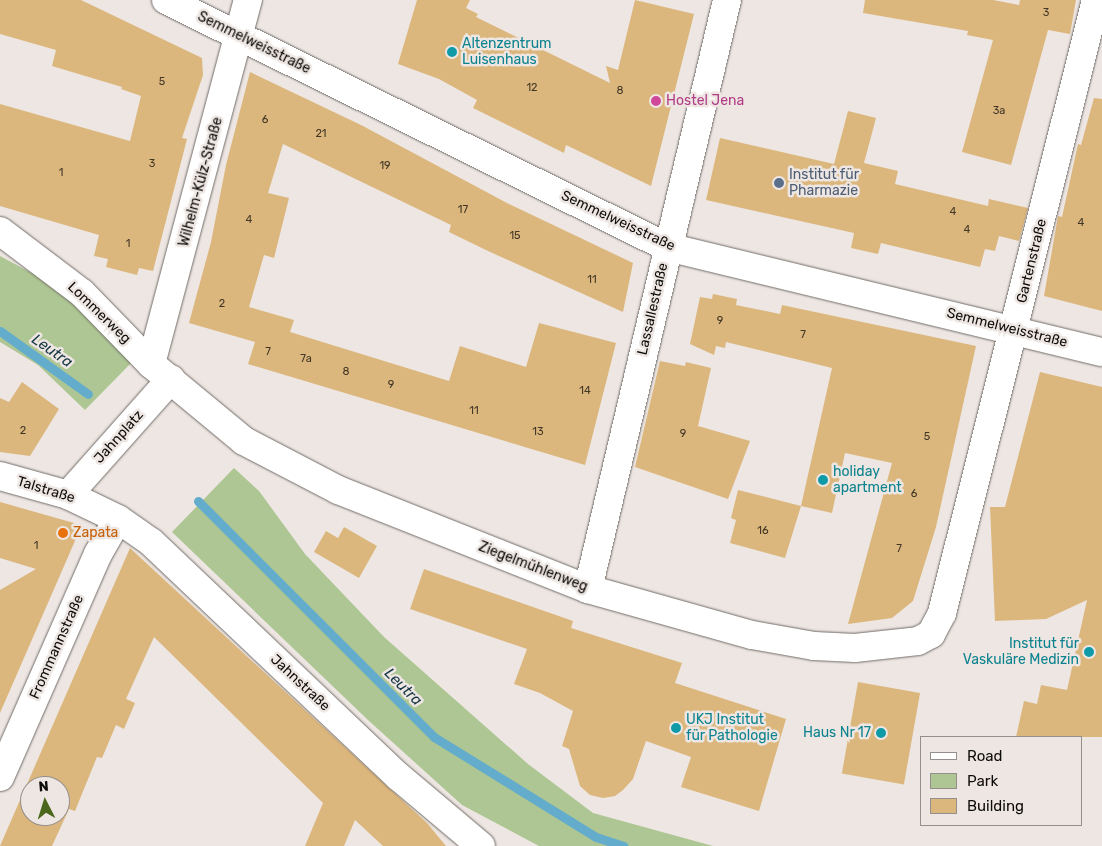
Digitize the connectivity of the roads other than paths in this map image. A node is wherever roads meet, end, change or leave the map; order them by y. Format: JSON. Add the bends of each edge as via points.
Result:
{"nodes":[{"id":1,"x":166,"y":0,"type":"edge"},
{"id":2,"x":248,"y":0,"type":"edge"},
{"id":3,"x":727,"y":0,"type":"edge"},
{"id":4,"x":1096,"y":0,"type":"edge"},
{"id":5,"x":240,"y":36,"type":"junction"},
{"id":6,"x":0,"y":231,"type":"edge"},
{"id":7,"x":667,"y":247,"type":"junction"},
{"id":8,"x":1015,"y":330,"type":"junction"},
{"id":9,"x":1102,"y":352,"type":"edge"},
{"id":10,"x":161,"y":372,"type":"junction"},
{"id":11,"x":0,"y":476,"type":"edge"},
{"id":12,"x":68,"y":494,"type":"junction"},
{"id":13,"x":118,"y":519,"type":"junction"},
{"id":14,"x":588,"y":589,"type":"junction"},
{"id":15,"x":931,"y":634,"type":"joint"},
{"id":16,"x":0,"y":777,"type":"edge"},
{"id":17,"x":478,"y":845,"type":"edge"}],
"edges":[{"from":1,"to":5,"type":"street","name":"Semmelweisstraße"},
{"from":2,"to":5,"type":"street","name":"Wilhelm-Külz-Straße"},
{"from":3,"to":7,"type":"street","name":"Lassallestraße"},
{"from":4,"to":8,"type":"street","name":"Gartenstraße"},
{"from":5,"to":7,"type":"street","name":"Semmelweisstraße"},
{"from":5,"to":10,"type":"street","name":"Wilhelm-Külz-Straße"},
{"from":6,"to":10,"type":"street","name":"Lommerweg","via":[[82,294]]},
{"from":7,"to":8,"type":"street","name":"Semmelweisstraße"},
{"from":7,"to":14,"type":"street","name":"Lassallestraße"},
{"from":8,"to":9,"type":"street","name":"Semmelweisstraße"},
{"from":8,"to":15,"type":"street","name":"Gartenstraße","via":[[942,613]]},
{"from":10,"to":12,"type":"street","name":"Jahnplatz"},
{"from":10,"to":14,"type":"street","name":"Ziegelmühlenweg","via":[[244,441],[338,490]]},
{"from":11,"to":12,"type":"street","name":"Talstraße"},
{"from":12,"to":13,"type":"street","name":"Talstraße"},
{"from":13,"to":16,"type":"street","name":"Frommannstraße","via":[[98,554]]},
{"from":13,"to":17,"type":"street","name":"Jahnstraße","via":[[151,542],[399,777]]},
{"from":14,"to":15,"type":"street","name":"Ziegelmühlenweg","via":[[752,635],[814,646],[855,648],[918,641]]}]}
